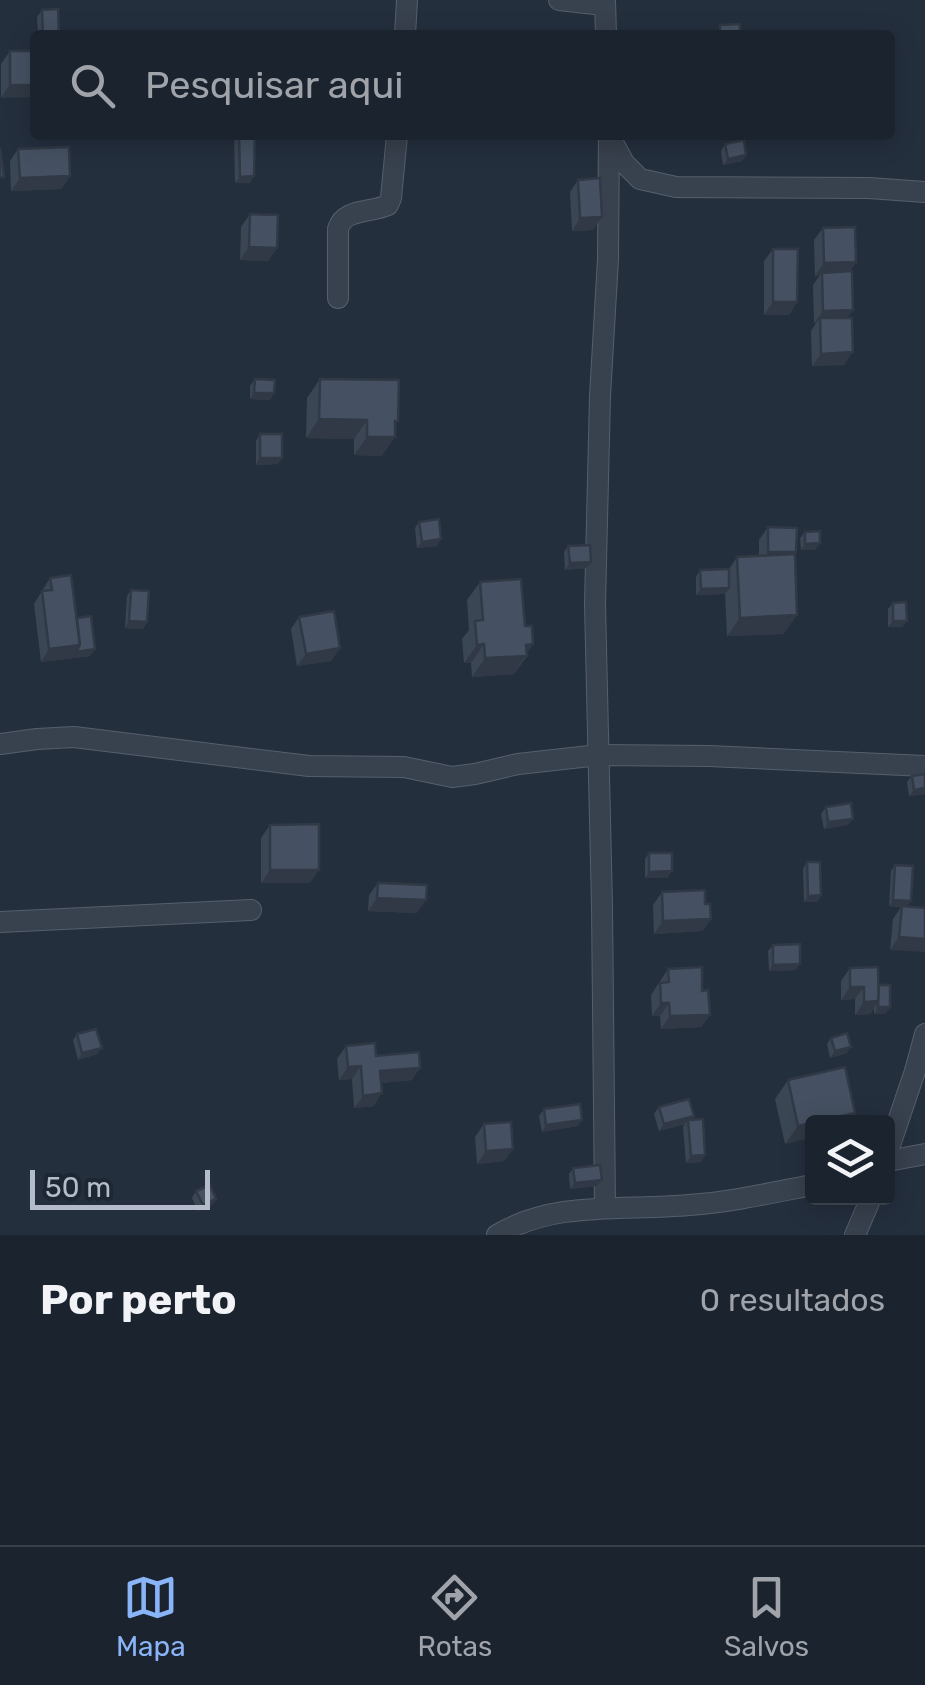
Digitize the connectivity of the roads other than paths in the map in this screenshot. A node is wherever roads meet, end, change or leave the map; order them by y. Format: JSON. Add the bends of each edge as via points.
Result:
{"nodes":[{"id":1,"x":407,"y":0,"type":"edge"},
{"id":2,"x":559,"y":0,"type":"edge"},
{"id":3,"x":605,"y":2,"type":"edge"},
{"id":4,"x":404,"y":30,"type":"edge"},
{"id":5,"x":606,"y":30,"type":"edge"},
{"id":6,"x":396,"y":140,"type":"edge"},
{"id":7,"x":609,"y":140,"type":"edge"},
{"id":8,"x":611,"y":140,"type":"edge"},
{"id":9,"x":925,"y":192,"type":"edge"},
{"id":10,"x":338,"y":298,"type":"dead end"},
{"id":11,"x":0,"y":744,"type":"edge"},
{"id":12,"x":599,"y":755,"type":"junction"},
{"id":13,"x":925,"y":766,"type":"edge"},
{"id":14,"x":251,"y":910,"type":"dead end"},
{"id":15,"x":0,"y":922,"type":"edge"},
{"id":16,"x":925,"y":1034,"type":"edge"},
{"id":17,"x":895,"y":1131,"type":"edge"},
{"id":18,"x":925,"y":1154,"type":"edge"},
{"id":19,"x":895,"y":1160,"type":"edge"},
{"id":20,"x":805,"y":1186,"type":"edge"},
{"id":21,"x":867,"y":1205,"type":"edge"},
{"id":22,"x":605,"y":1208,"type":"junction"},
{"id":23,"x":497,"y":1235,"type":"edge"},
{"id":24,"x":855,"y":1235,"type":"edge"}],
"edges":[{"from":1,"to":4,"type":"street"},
{"from":2,"to":3,"type":"street"},
{"from":3,"to":5,"type":"street"},
{"from":6,"to":10,"type":"street","via":[[388,205],[340,220]]},
{"from":7,"to":12,"type":"street","via":[[594,604]]},
{"from":8,"to":9,"type":"street","via":[[640,179],[676,187]]},
{"from":11,"to":12,"type":"street","via":[[74,737],[452,777]]},
{"from":12,"to":13,"type":"street"},
{"from":12,"to":22,"type":"street"},
{"from":14,"to":15,"type":"street"},
{"from":16,"to":17,"type":"street"},
{"from":18,"to":19,"type":"street"},
{"from":20,"to":22,"type":"street","via":[[685,1206]]},
{"from":21,"to":24,"type":"street"},
{"from":22,"to":23,"type":"street","via":[[534,1217]]}]}
